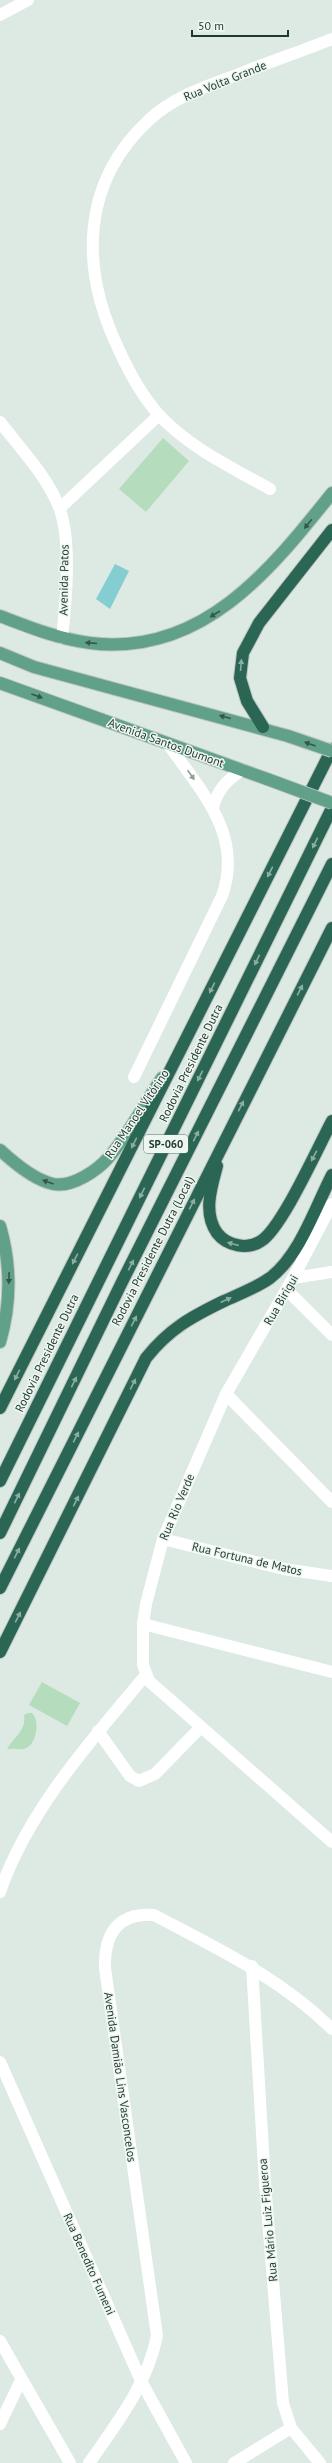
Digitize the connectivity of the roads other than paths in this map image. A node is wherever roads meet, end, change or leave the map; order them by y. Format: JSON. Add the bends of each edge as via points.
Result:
{"nodes":[{"id":1,"x":28,"y":0,"type":"edge"},
{"id":2,"x":0,"y":15,"type":"edge"},
{"id":3,"x":332,"y":39,"type":"edge"},
{"id":4,"x":159,"y":415,"type":"junction"},
{"id":5,"x":0,"y":422,"type":"edge"},
{"id":6,"x":270,"y":489,"type":"dead end"},
{"id":7,"x":332,"y":493,"type":"edge"},
{"id":8,"x":60,"y":508,"type":"junction"},
{"id":9,"x":332,"y":530,"type":"edge"},
{"id":10,"x":0,"y":616,"type":"edge"},
{"id":11,"x":62,"y":638,"type":"junction"},
{"id":12,"x":0,"y":653,"type":"edge"},
{"id":13,"x":0,"y":683,"type":"edge"},
{"id":14,"x":263,"y":727,"type":"junction"},
{"id":15,"x":168,"y":744,"type":"junction"},
{"id":16,"x":332,"y":750,"type":"edge"},
{"id":17,"x":242,"y":770,"type":"junction"},
{"id":18,"x":332,"y":803,"type":"edge"},
{"id":19,"x":213,"y":808,"type":"junction"},
{"id":20,"x":332,"y":808,"type":"edge"},
{"id":21,"x":332,"y":864,"type":"edge"},
{"id":22,"x":332,"y":928,"type":"edge"},
{"id":23,"x":183,"y":1046,"type":"junction"},
{"id":24,"x":134,"y":1077,"type":"dead end"},
{"id":25,"x":332,"y":1121,"type":"edge"},
{"id":26,"x":224,"y":1141,"type":"junction"},
{"id":27,"x":0,"y":1150,"type":"edge"},
{"id":28,"x":332,"y":1175,"type":"edge"},
{"id":29,"x":332,"y":1204,"type":"edge"},
{"id":30,"x":0,"y":1226,"type":"edge"},
{"id":31,"x":332,"y":1272,"type":"edge"},
{"id":32,"x":293,"y":1278,"type":"junction"},
{"id":33,"x":287,"y":1290,"type":"junction"},
{"id":34,"x":332,"y":1335,"type":"edge"},
{"id":35,"x":0,"y":1342,"type":"edge"},
{"id":36,"x":226,"y":1394,"type":"junction"},
{"id":37,"x":0,"y":1408,"type":"edge"},
{"id":38,"x":0,"y":1481,"type":"edge"},
{"id":39,"x":332,"y":1502,"type":"edge"},
{"id":40,"x":0,"y":1534,"type":"edge"},
{"id":41,"x":163,"y":1539,"type":"junction"},
{"id":42,"x":332,"y":1576,"type":"edge"},
{"id":43,"x":0,"y":1588,"type":"edge"},
{"id":44,"x":143,"y":1624,"type":"junction"},
{"id":45,"x":0,"y":1652,"type":"edge"},
{"id":46,"x":332,"y":1672,"type":"edge"},
{"id":47,"x":145,"y":1676,"type":"junction"},
{"id":48,"x":201,"y":1727,"type":"junction"},
{"id":49,"x":98,"y":1731,"type":"junction"},
{"id":50,"x":332,"y":1842,"type":"edge"},
{"id":51,"x":0,"y":1892,"type":"edge"},
{"id":52,"x":252,"y":1966,"type":"junction"},
{"id":53,"x":332,"y":2029,"type":"edge"},
{"id":54,"x":0,"y":2062,"type":"edge"},
{"id":55,"x":0,"y":2341,"type":"edge"},
{"id":56,"x":21,"y":2380,"type":"junction"},
{"id":57,"x":142,"y":2383,"type":"junction"},
{"id":58,"x":0,"y":2424,"type":"edge"},
{"id":59,"x":292,"y":2428,"type":"junction"},
{"id":60,"x":70,"y":2463,"type":"edge"},
{"id":61,"x":89,"y":2463,"type":"edge"},
{"id":62,"x":186,"y":2463,"type":"edge"},
{"id":63,"x":234,"y":2463,"type":"edge"},
{"id":64,"x":320,"y":2463,"type":"edge"}],
"edges":[{"from":1,"to":2,"type":"street"},
{"from":3,"to":4,"type":"street","name":"Rua Volta Grande","via":[[185,95],[151,119],[121,151],[102,189],[91,238],[96,290],[109,329],[126,365]]},
{"from":4,"to":6,"type":"street","name":"Rua Volta Grande","via":[[202,451]]},
{"from":4,"to":8,"type":"street"},
{"from":5,"to":8,"type":"street","name":"Avenida Patos","via":[[48,487]]},
{"from":7,"to":11,"type":"main road","one_way":true,"via":[[292,543],[250,587],[217,612],[186,630],[128,644],[90,643]]},
{"from":8,"to":11,"type":"street","name":"Avenida Patos","via":[[67,552]]},
{"from":14,"to":9,"type":"highway","one_way":true,"via":[[247,701],[240,678],[243,653],[259,623]]},
{"from":10,"to":11,"type":"main road"},
{"from":14,"to":12,"type":"main road","one_way":true,"via":[[34,667]]},
{"from":13,"to":15,"type":"main road","name":"Avenida Santos Dumont","one_way":true},
{"from":16,"to":14,"type":"main road","one_way":true,"bridge":true},
{"from":15,"to":17,"type":"main road","name":"Avenida Santos Dumont"},
{"from":15,"to":19,"type":"street","one_way":true},
{"from":16,"to":23,"type":"highway","name":"Rodovia Presidente Dutra","number":"SP-060","one_way":true},
{"from":17,"to":18,"type":"main road","name":"Avenida Santos Dumont","bridge":true},
{"from":17,"to":19,"type":"street","via":[[222,786]]},
{"from":19,"to":24,"type":"street","via":[[228,845],[228,880]]},
{"from":20,"to":38,"type":"highway","name":"Rodovia Presidente Dutra","number":"SP-060","one_way":true},
{"from":40,"to":21,"type":"highway","number":"SP-060","one_way":true,"via":[[121,1284]]},
{"from":26,"to":22,"type":"highway","name":"Rodovia Presidente Dutra (Local)","one_way":true},
{"from":23,"to":27,"type":"main road","name":"Rua Manoel Vitórino","one_way":true,"via":[[110,1157],[94,1171],[72,1181],[55,1184],[25,1170]]},
{"from":23,"to":37,"type":"highway","name":"Rodovia Presidente Dutra","number":"SP-060","one_way":true},
{"from":25,"to":26,"type":"highway","one_way":true,"via":[[278,1222],[261,1241],[251,1245],[238,1246],[227,1242],[212,1224],[209,1198]]},
{"from":43,"to":26,"type":"highway","name":"Rodovia Presidente Dutra (Local)","one_way":true},
{"from":45,"to":28,"type":"highway","one_way":true,"via":[[146,1358],[162,1338],[188,1319],[251,1289],[283,1266]]},
{"from":29,"to":32,"type":"street","name":"Rua Birigui"},
{"from":30,"to":35,"type":"main road","one_way":true,"via":[[9,1268],[8,1300]]},
{"from":31,"to":32,"type":"street"},
{"from":32,"to":33,"type":"street","name":"Rua Birigui"},
{"from":33,"to":34,"type":"street"},
{"from":33,"to":36,"type":"street","name":"Rua Birigui"},
{"from":36,"to":39,"type":"street"},
{"from":36,"to":41,"type":"street","name":"Rua Rio Verde"},
{"from":41,"to":42,"type":"street","name":"Rua Fortuna de Matos","via":[[284,1569]]},
{"from":41,"to":44,"type":"street","name":"Rua Rio Verde"},
{"from":44,"to":46,"type":"street"},
{"from":44,"to":47,"type":"street","name":"Rua Rio Verde"},
{"from":47,"to":48,"type":"street","via":[[155,1688]]},
{"from":47,"to":49,"type":"street"},
{"from":48,"to":49,"type":"street","via":[[155,1774],[139,1781],[130,1776]]},
{"from":48,"to":50,"type":"street"},
{"from":49,"to":51,"type":"street","via":[[49,1799],[19,1849]]},
{"from":52,"to":53,"type":"street","name":"Avenida Damião Lins Vasconcelos","via":[[288,1990]]},
{"from":52,"to":57,"type":"street","name":"Avenida Damião Lins Vasconcelos","via":[[154,1915],[139,1914],[128,1918],[118,1925],[106,1945],[105,1968],[157,2336],[153,2356]]},
{"from":52,"to":59,"type":"street","name":"Rua Mário Luiz Figueroa","via":[[264,2183],[283,2403]]},
{"from":54,"to":57,"type":"street","name":"Rua Benedito Fumeni"},
{"from":55,"to":56,"type":"street"},
{"from":56,"to":58,"type":"street"},
{"from":56,"to":60,"type":"street"},
{"from":57,"to":61,"type":"street","name":"Avenida Damião Lins Vasconcelos"},
{"from":57,"to":62,"type":"street","name":"Rua Benedito Fumeni"},
{"from":59,"to":63,"type":"street"},
{"from":59,"to":64,"type":"street","name":"Rua Mário Luiz Figueroa"}]}
